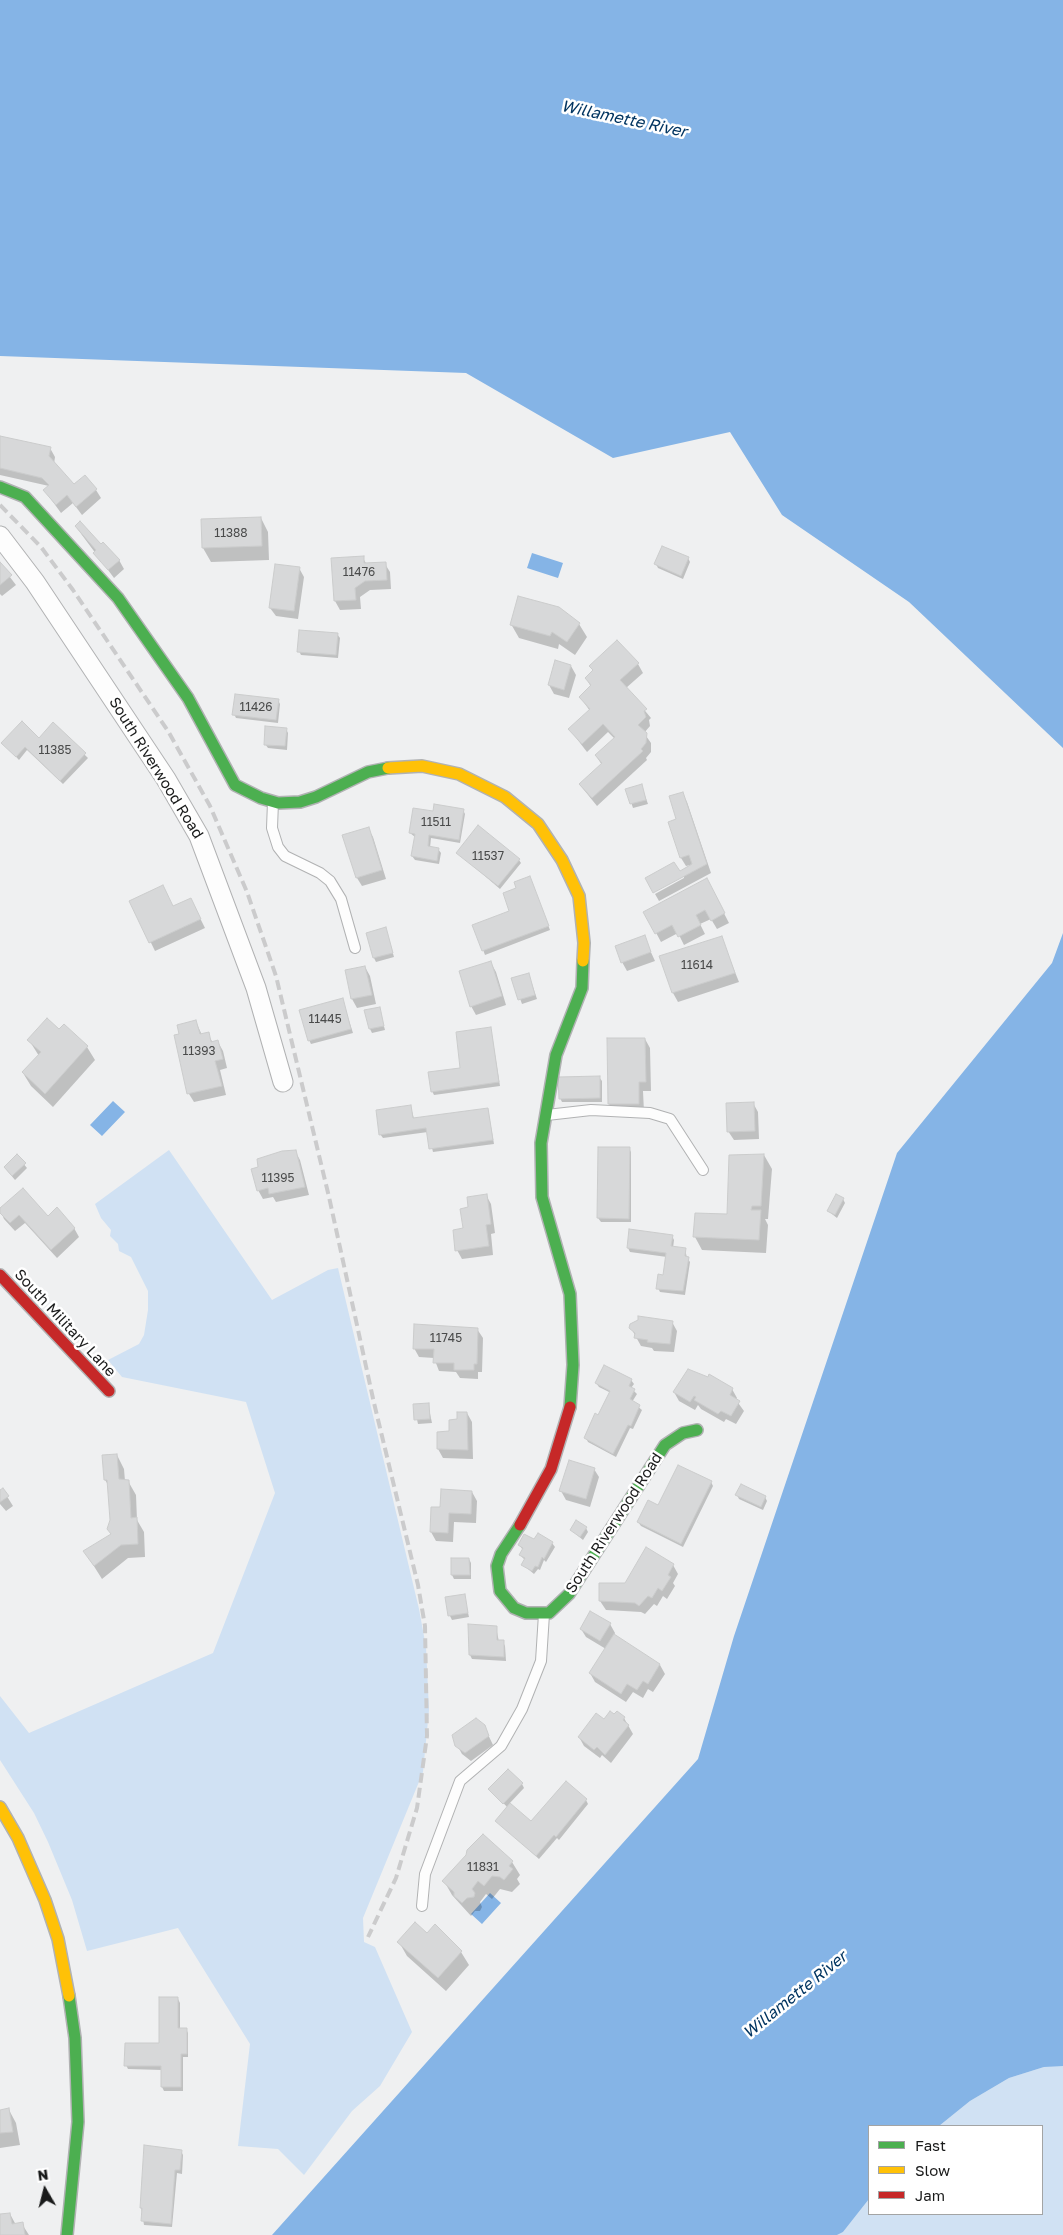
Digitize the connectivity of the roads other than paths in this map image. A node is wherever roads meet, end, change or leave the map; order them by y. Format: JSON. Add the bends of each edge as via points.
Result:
{"nodes":[{"id":1,"x":0,"y":487,"type":"edge"},
{"id":2,"x":0,"y":536,"type":"edge"},
{"id":3,"x":273,"y":801,"type":"junction"},
{"id":4,"x":355,"y":948,"type":"dead end"},
{"id":5,"x":283,"y":1082,"type":"dead end"},
{"id":6,"x":546,"y":1115,"type":"junction"},
{"id":7,"x":703,"y":1170,"type":"dead end"},
{"id":8,"x":0,"y":1275,"type":"edge"},
{"id":9,"x":109,"y":1392,"type":"dead end"},
{"id":10,"x":697,"y":1430,"type":"dead end"},
{"id":11,"x":544,"y":1613,"type":"junction"},
{"id":12,"x":0,"y":1806,"type":"edge"},
{"id":13,"x":422,"y":1906,"type":"dead end"},
{"id":14,"x":67,"y":2235,"type":"edge"}],
"edges":[{"from":1,"to":3,"type":"street","via":[[25,497],[118,598],[188,698],[235,785]]},
{"from":2,"to":5,"type":"street","name":"South Riverwood Road","via":[[35,582],[166,779],[200,836],[256,988]]},
{"from":3,"to":4,"type":"lane","via":[[272,828],[278,847],[285,856],[330,881],[341,899]]},
{"from":3,"to":6,"type":"street","via":[[300,802],[384,768],[422,766],[458,774],[482,784],[505,797],[538,824],[562,860],[579,896],[584,943],[582,988],[556,1055]]},
{"from":6,"to":7,"type":"lane","via":[[591,1110],[650,1113],[670,1119]]},
{"from":6,"to":11,"type":"street","via":[[541,1143],[542,1197],[570,1294],[573,1365],[569,1414],[551,1469],[497,1566],[500,1590],[514,1608]]},
{"from":8,"to":9,"type":"street","name":"South Military Lane"},
{"from":10,"to":11,"type":"street","name":"South Riverwood Road","via":[[683,1433],[665,1445],[569,1594],[549,1613]]},
{"from":11,"to":13,"type":"lane","via":[[541,1661],[522,1708],[501,1746],[460,1782],[424,1874]]},
{"from":12,"to":14,"type":"street","via":[[45,1900],[67,1977],[75,2038],[78,2122]]}]}
